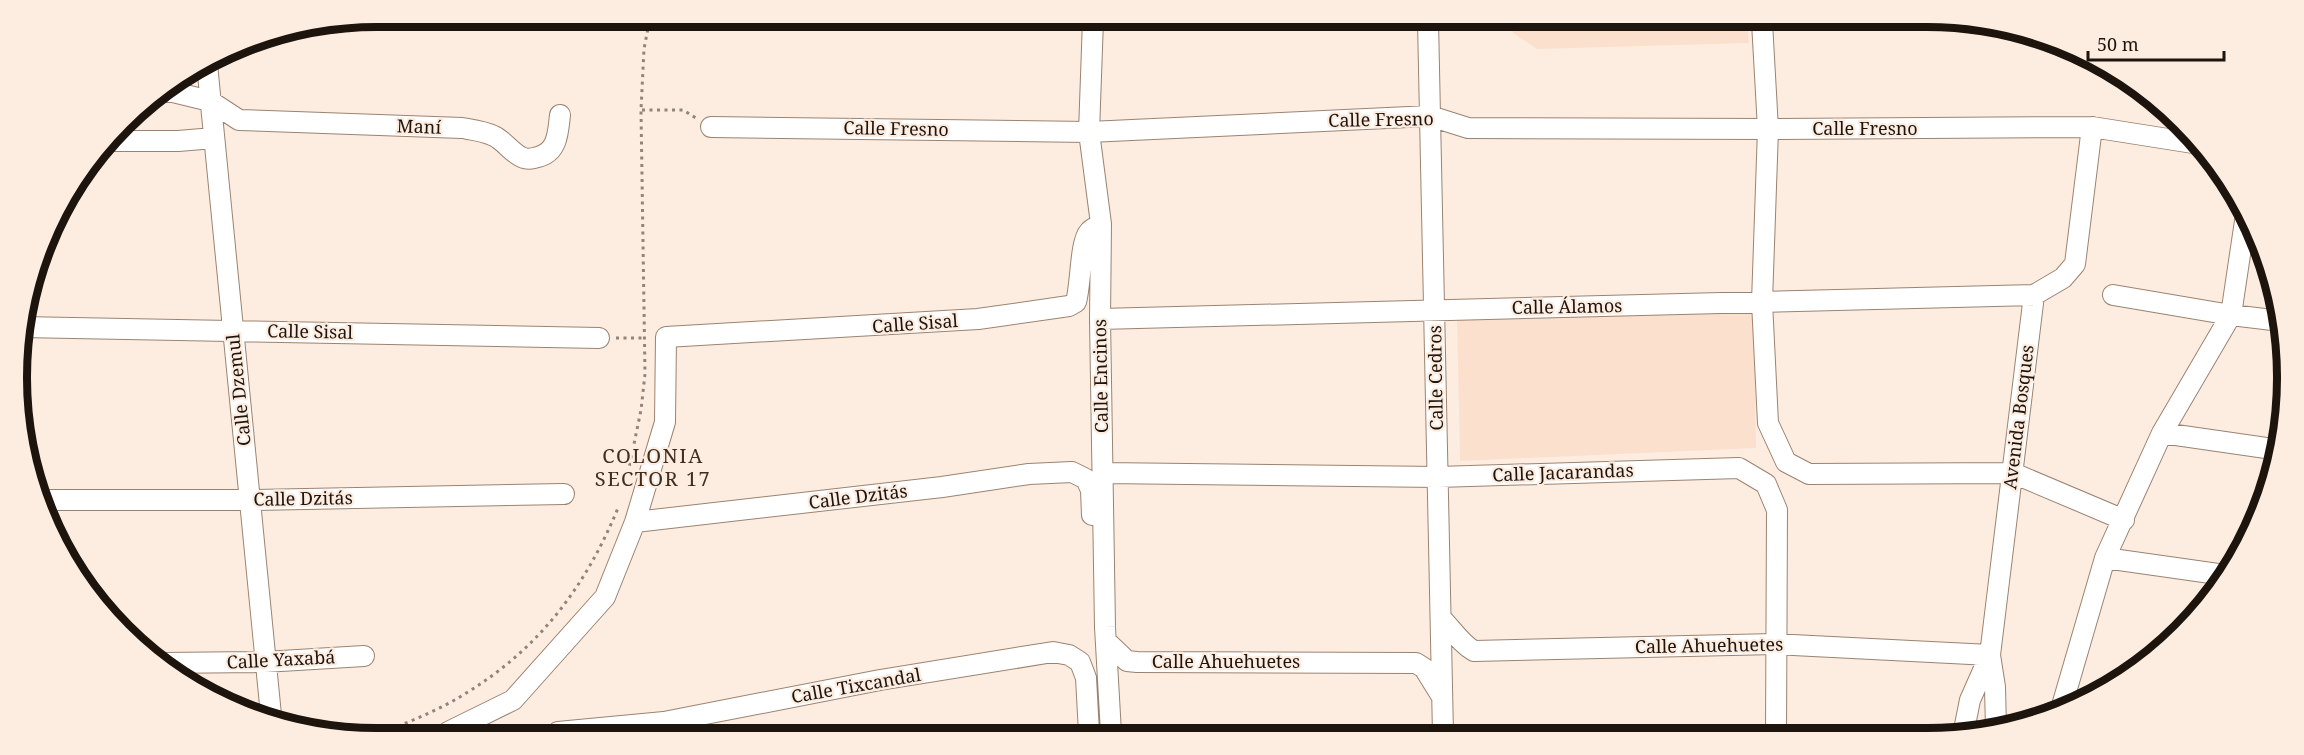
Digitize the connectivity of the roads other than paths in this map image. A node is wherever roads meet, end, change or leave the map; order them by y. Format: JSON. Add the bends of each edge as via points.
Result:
{"nodes":[{"id":1,"x":1093,"y":27,"type":"edge"},
{"id":2,"x":1428,"y":27,"type":"edge"},
{"id":3,"x":1762,"y":27,"type":"edge"},
{"id":4,"x":208,"y":71,"type":"edge"},
{"id":5,"x":173,"y":93,"type":"edge"},
{"id":6,"x":210,"y":101,"type":"junction"},
{"id":7,"x":560,"y":115,"type":"dead end"},
{"id":8,"x":1430,"y":116,"type":"junction"},
{"id":9,"x":239,"y":120,"type":"junction"},
{"id":10,"x":711,"y":127,"type":"road end"},
{"id":11,"x":2092,"y":127,"type":"junction"},
{"id":12,"x":1768,"y":129,"type":"junction"},
{"id":13,"x":1089,"y":132,"type":"junction"},
{"id":14,"x":214,"y":138,"type":"junction"},
{"id":15,"x":119,"y":141,"type":"edge"},
{"id":16,"x":2186,"y":142,"type":"edge"},
{"id":17,"x":1101,"y":224,"type":"junction"},
{"id":18,"x":2244,"y":229,"type":"edge"},
{"id":19,"x":2034,"y":296,"type":"junction"},
{"id":20,"x":2113,"y":296,"type":"dead end"},
{"id":21,"x":1762,"y":302,"type":"junction"},
{"id":22,"x":1435,"y":311,"type":"junction"},
{"id":23,"x":2231,"y":315,"type":"junction"},
{"id":24,"x":1100,"y":319,"type":"junction"},
{"id":25,"x":2272,"y":320,"type":"edge"},
{"id":26,"x":31,"y":327,"type":"edge"},
{"id":27,"x":233,"y":330,"type":"junction"},
{"id":28,"x":599,"y":338,"type":"road end"},
{"id":29,"x":1102,"y":418,"type":"junction"},
{"id":30,"x":2162,"y":434,"type":"junction"},
{"id":31,"x":2269,"y":449,"type":"edge"},
{"id":32,"x":2013,"y":472,"type":"junction"},
{"id":33,"x":1103,"y":473,"type":"junction"},
{"id":34,"x":1080,"y":475,"type":"junction"},
{"id":35,"x":1438,"y":477,"type":"junction"},
{"id":36,"x":564,"y":494,"type":"dead end"},
{"id":37,"x":251,"y":500,"type":"junction"},
{"id":38,"x":50,"y":501,"type":"edge"},
{"id":39,"x":2124,"y":520,"type":"junction"},
{"id":40,"x":635,"y":522,"type":"junction"},
{"id":41,"x":2105,"y":558,"type":"junction"},
{"id":42,"x":1105,"y":574,"type":"junction"},
{"id":43,"x":2217,"y":574,"type":"edge"},
{"id":44,"x":1441,"y":618,"type":"junction"},
{"id":45,"x":1107,"y":642,"type":"junction"},
{"id":46,"x":1775,"y":644,"type":"junction"},
{"id":47,"x":1990,"y":655,"type":"junction"},
{"id":48,"x":364,"y":656,"type":"dead end"},
{"id":49,"x":264,"y":662,"type":"junction"},
{"id":50,"x":174,"y":663,"type":"edge"},
{"id":51,"x":1443,"y":697,"type":"junction"},
{"id":52,"x":2070,"y":697,"type":"edge"},
{"id":53,"x":270,"y":711,"type":"edge"},
{"id":54,"x":1996,"y":721,"type":"edge"},
{"id":55,"x":1965,"y":726,"type":"edge"},
{"id":56,"x":665,"y":727,"type":"edge"},
{"id":57,"x":456,"y":728,"type":"edge"},
{"id":58,"x":644,"y":728,"type":"edge"},
{"id":59,"x":1089,"y":728,"type":"edge"},
{"id":60,"x":1111,"y":728,"type":"edge"},
{"id":61,"x":1443,"y":728,"type":"edge"},
{"id":62,"x":1776,"y":728,"type":"edge"}],
"edges":[{"from":1,"to":13,"type":"street","name":"Calle Encinos"},
{"from":2,"to":8,"type":"street","name":"Calle Cedros"},
{"from":3,"to":12,"type":"street"},
{"from":4,"to":6,"type":"street","name":"Calle Dzemul"},
{"from":5,"to":6,"type":"street"},
{"from":6,"to":9,"type":"street"},
{"from":6,"to":14,"type":"street","name":"Calle Dzemul"},
{"from":7,"to":9,"type":"street","name":"Maní","via":[[554,146],[544,155],[530,159],[523,158],[497,137],[462,128]]},
{"from":8,"to":12,"type":"street","name":"Calle Fresno","via":[[1468,128]]},
{"from":8,"to":13,"type":"street","name":"Calle Fresno"},
{"from":8,"to":22,"type":"street","name":"Calle Cedros"},
{"from":9,"to":14,"type":"street"},
{"from":10,"to":13,"type":"street","name":"Calle Fresno"},
{"from":11,"to":12,"type":"street","name":"Calle Fresno"},
{"from":11,"to":16,"type":"street","name":"Calle Fresno"},
{"from":11,"to":19,"type":"street","via":[[2075,264],[2063,278]]},
{"from":12,"to":21,"type":"street"},
{"from":13,"to":17,"type":"street","name":"Calle Encinos"},
{"from":14,"to":15,"type":"street"},
{"from":14,"to":27,"type":"street","name":"Calle Dzemul"},
{"from":17,"to":24,"type":"street","name":"Calle Encinos"},
{"from":17,"to":40,"type":"street","name":"Calle Sisal","via":[[1089,231],[1084,242],[1079,292],[1076,302],[1069,306],[978,320],[666,337],[665,422]]},
{"from":18,"to":23,"type":"street"},
{"from":19,"to":21,"type":"street","name":"Calle Álamos"},
{"from":19,"to":32,"type":"street","name":"Avenida Bosques"},
{"from":20,"to":23,"type":"street"},
{"from":21,"to":22,"type":"street","name":"Calle Álamos"},
{"from":21,"to":32,"type":"street","via":[[1768,423],[1786,462],[1809,474]]},
{"from":22,"to":24,"type":"street","name":"Calle Álamos"},
{"from":22,"to":35,"type":"street","name":"Calle Cedros"},
{"from":23,"to":25,"type":"street"},
{"from":23,"to":30,"type":"street"},
{"from":24,"to":29,"type":"street","name":"Calle Encinos"},
{"from":26,"to":27,"type":"street","name":"Calle Sisal"},
{"from":27,"to":28,"type":"street","name":"Calle Sisal"},
{"from":27,"to":37,"type":"street","name":"Calle Dzemul"},
{"from":29,"to":33,"type":"street","name":"Calle Encinos"},
{"from":29,"to":34,"type":"street"},
{"from":30,"to":31,"type":"street"},
{"from":30,"to":39,"type":"street"},
{"from":32,"to":39,"type":"street"},
{"from":32,"to":47,"type":"street","name":"Avenida Bosques"},
{"from":33,"to":35,"type":"street","name":"Calle Jacarandas"},
{"from":33,"to":42,"type":"street","name":"Calle Encinos"},
{"from":34,"to":40,"type":"street","name":"Calle Dzitás","via":[[1029,474]]},
{"from":34,"to":42,"type":"street","via":[[1090,490],[1096,562]]},
{"from":35,"to":44,"type":"street","name":"Calle Cedros"},
{"from":35,"to":46,"type":"street","name":"Calle Jacarandas","via":[[1739,468],[1766,484],[1777,510]]},
{"from":36,"to":37,"type":"street","name":"Calle Dzitás"},
{"from":37,"to":38,"type":"street","name":"Calle Dzitás"},
{"from":37,"to":49,"type":"street","name":"Calle Dzemul"},
{"from":39,"to":41,"type":"street"},
{"from":40,"to":57,"type":"street","via":[[605,597],[513,700]]},
{"from":41,"to":43,"type":"street"},
{"from":41,"to":52,"type":"street"},
{"from":42,"to":45,"type":"street","name":"Calle Encinos"},
{"from":44,"to":46,"type":"street","name":"Calle Ahuehuetes","via":[[1474,651]]},
{"from":44,"to":51,"type":"street","name":"Calle Cedros"},
{"from":45,"to":51,"type":"street","name":"Calle Ahuehuetes","via":[[1127,661],[1137,662],[1416,663],[1424,668]]},
{"from":45,"to":60,"type":"street","name":"Calle Encinos"},
{"from":46,"to":47,"type":"street","name":"Calle Ahuehuetes"},
{"from":46,"to":62,"type":"street","name":"Calle Jacarandas"},
{"from":47,"to":54,"type":"street","name":"Avenida Bosques"},
{"from":47,"to":55,"type":"street","via":[[1970,700]]},
{"from":48,"to":49,"type":"street","name":"Calle Yaxabá"},
{"from":49,"to":50,"type":"street","name":"Calle Yaxabá"},
{"from":49,"to":53,"type":"street","name":"Calle Dzemul"},
{"from":51,"to":61,"type":"street","name":"Calle Cedros"},
{"from":56,"to":58,"type":"street","name":"Calle Tixcandal"},
{"from":56,"to":59,"type":"street","name":"Calle Tixcandal","via":[[880,680],[1053,652],[1080,662],[1086,678]]}]}
